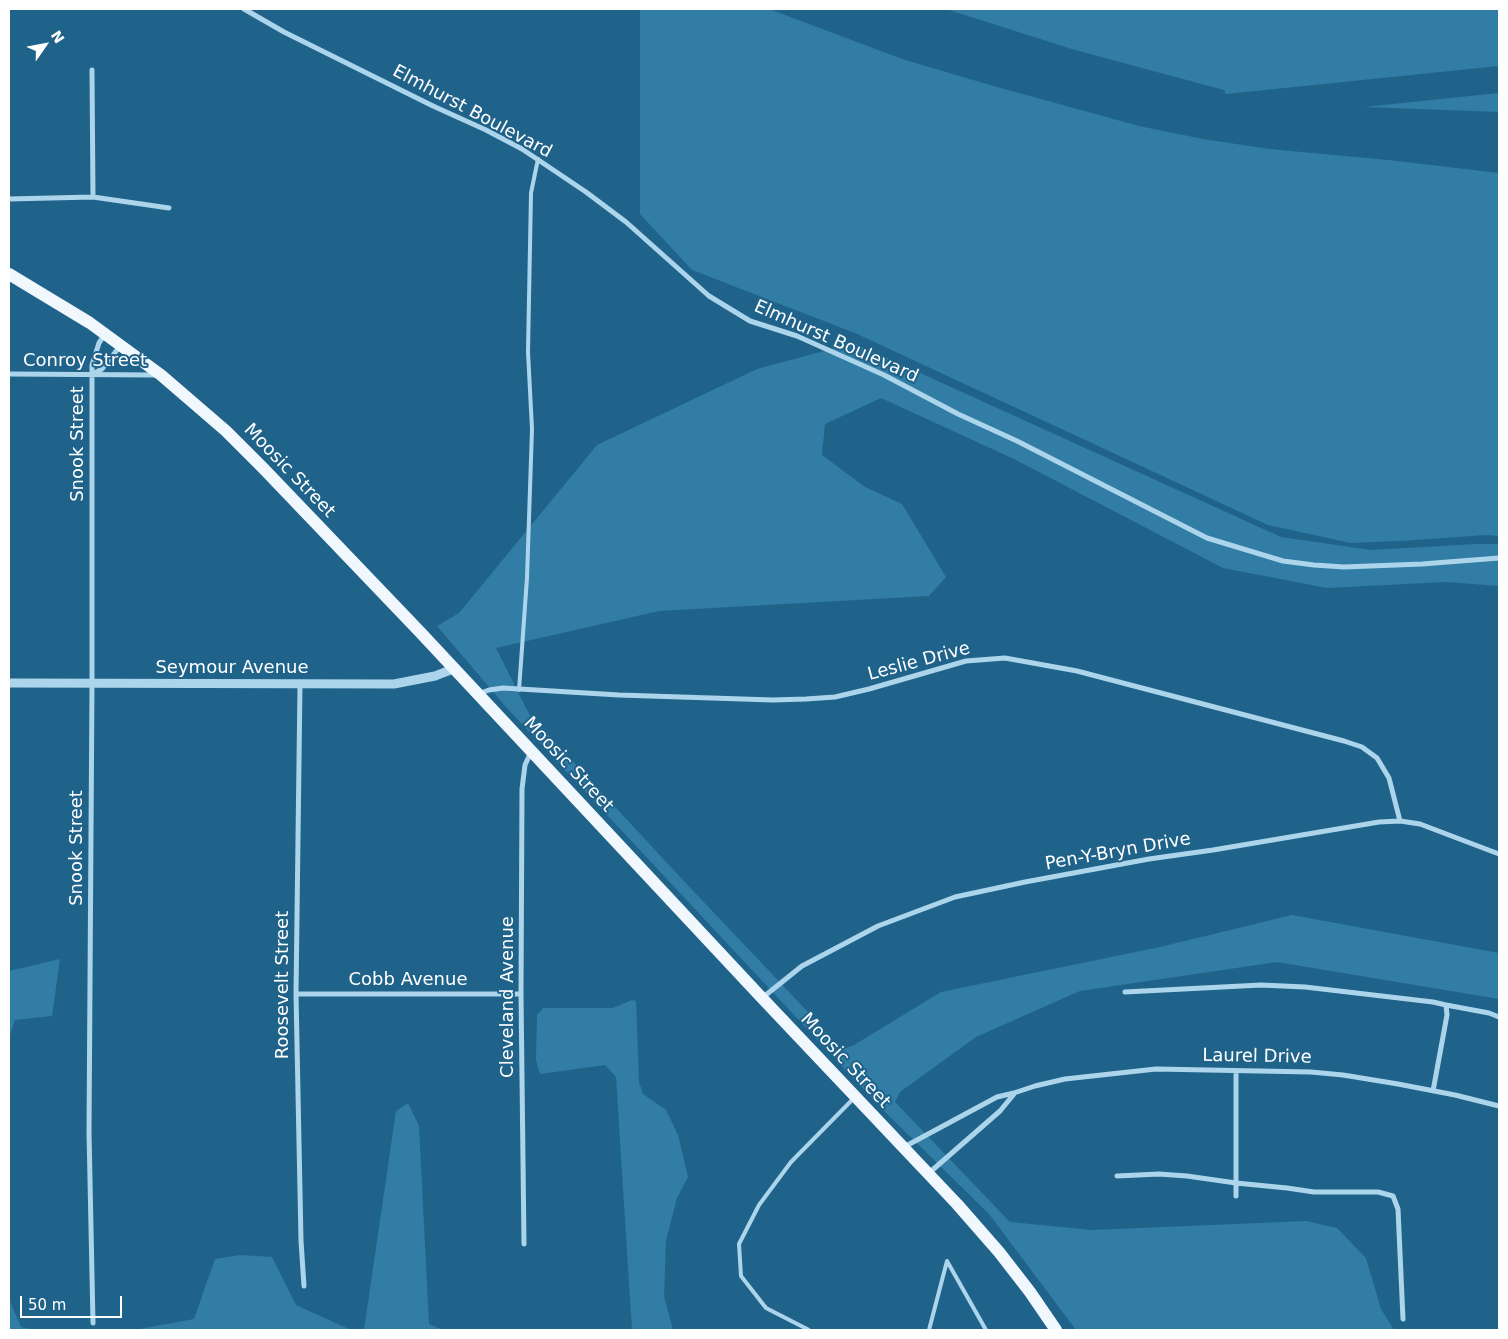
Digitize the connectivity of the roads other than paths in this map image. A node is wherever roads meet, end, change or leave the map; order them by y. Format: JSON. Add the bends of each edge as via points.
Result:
{"nodes":[{"id":1,"x":244,"y":9,"type":"edge"},
{"id":2,"x":92,"y":70,"type":"dead end"},
{"id":3,"x":538,"y":159,"type":"junction"},
{"id":4,"x":93,"y":197,"type":"junction"},
{"id":5,"x":9,"y":199,"type":"edge"},
{"id":6,"x":169,"y":208,"type":"dead end"},
{"id":7,"x":9,"y":274,"type":"edge"},
{"id":8,"x":105,"y":334,"type":"junction"},
{"id":9,"x":121,"y":345,"type":"junction"},
{"id":10,"x":9,"y":374,"type":"edge"},
{"id":11,"x":92,"y":374,"type":"junction"},
{"id":12,"x":161,"y":375,"type":"junction"},
{"id":13,"x":1499,"y":558,"type":"edge"},
{"id":14,"x":453,"y":669,"type":"junction"},
{"id":15,"x":9,"y":683,"type":"edge"},
{"id":16,"x":92,"y":684,"type":"junction"},
{"id":17,"x":300,"y":684,"type":"junction"},
{"id":18,"x":519,"y":690,"type":"junction"},
{"id":19,"x":478,"y":694,"type":"junction"},
{"id":20,"x":532,"y":752,"type":"junction"},
{"id":21,"x":1400,"y":821,"type":"junction"},
{"id":22,"x":1499,"y":854,"type":"edge"},
{"id":23,"x":1125,"y":992,"type":"dead end"},
{"id":24,"x":296,"y":994,"type":"junction"},
{"id":25,"x":521,"y":994,"type":"junction"},
{"id":26,"x":762,"y":998,"type":"junction"},
{"id":27,"x":1446,"y":1005,"type":"junction"},
{"id":28,"x":1499,"y":1017,"type":"edge"},
{"id":29,"x":1236,"y":1071,"type":"junction"},
{"id":30,"x":1433,"y":1091,"type":"junction"},
{"id":31,"x":1014,"y":1093,"type":"junction"},
{"id":32,"x":855,"y":1097,"type":"junction"},
{"id":33,"x":1499,"y":1106,"type":"edge"},
{"id":34,"x":904,"y":1148,"type":"junction"},
{"id":35,"x":928,"y":1174,"type":"junction"},
{"id":36,"x":1116,"y":1176,"type":"dead end"},
{"id":37,"x":1236,"y":1184,"type":"junction"},
{"id":38,"x":1236,"y":1196,"type":"dead end"},
{"id":39,"x":524,"y":1244,"type":"dead end"},
{"id":40,"x":304,"y":1286,"type":"dead end"},
{"id":41,"x":1403,"y":1319,"type":"dead end"},
{"id":42,"x":93,"y":1323,"type":"dead end"},
{"id":43,"x":809,"y":1330,"type":"edge"},
{"id":44,"x":929,"y":1330,"type":"edge"},
{"id":45,"x":986,"y":1330,"type":"edge"},
{"id":46,"x":1056,"y":1330,"type":"edge"}],
"edges":[{"from":1,"to":3,"type":"street","name":"Elmhurst Boulevard"},
{"from":2,"to":4,"type":"street"},
{"from":3,"to":13,"type":"street","name":"Elmhurst Boulevard","via":[[626,222],[709,296],[750,321],[797,336],[884,375],[1207,538],[1283,561],[1334,566]]},
{"from":3,"to":18,"type":"lane","via":[[531,193],[528,352],[532,429]]},
{"from":4,"to":5,"type":"street"},
{"from":4,"to":6,"type":"street"},
{"from":7,"to":8,"type":"main road","name":"Moosic Street"},
{"from":8,"to":9,"type":"main road","name":"Moosic Street"},
{"from":8,"to":11,"type":"street","name":"Snook Street","via":[[99,343]]},
{"from":9,"to":11,"type":"street","name":"Snook Street","via":[[102,369]]},
{"from":9,"to":12,"type":"main road","name":"Moosic Street"},
{"from":10,"to":11,"type":"street","name":"Conroy Street"},
{"from":11,"to":12,"type":"street","name":"Conroy Street"},
{"from":11,"to":16,"type":"street","name":"Snook Street"},
{"from":12,"to":14,"type":"main road","name":"Moosic Street","via":[[264,469]]},
{"from":14,"to":17,"type":"street","name":"Seymour Avenue","via":[[394,684]]},
{"from":14,"to":19,"type":"main road","name":"Moosic Street"},
{"from":15,"to":16,"type":"street","name":"Seymour Avenue"},
{"from":16,"to":17,"type":"street","name":"Seymour Avenue"},
{"from":16,"to":42,"type":"street","name":"Snook Street","via":[[89,1132]]},
{"from":17,"to":24,"type":"street","name":"Roosevelt Street"},
{"from":18,"to":19,"type":"street","name":"Leslie Drive","via":[[504,688]]},
{"from":18,"to":21,"type":"street","name":"Leslie Drive","via":[[806,700],[869,689],[966,661],[1005,658],[1077,671],[1362,748],[1377,758],[1389,778]]},
{"from":19,"to":20,"type":"main road","name":"Moosic Street"},
{"from":20,"to":25,"type":"street","name":"Cleveland Avenue","via":[[525,765],[522,789]]},
{"from":20,"to":26,"type":"main road","name":"Moosic Street"},
{"from":21,"to":22,"type":"street","name":"Pen-Y-Bryn Drive","via":[[1420,824]]},
{"from":21,"to":26,"type":"street","name":"Pen-Y-Bryn Drive","via":[[1348,826],[1149,859],[955,897],[900,916],[848,941],[802,966]]},
{"from":23,"to":27,"type":"street","via":[[1261,984]]},
{"from":24,"to":25,"type":"street","name":"Cobb Avenue"},
{"from":24,"to":40,"type":"street","name":"Roosevelt Street"},
{"from":25,"to":39,"type":"street","name":"Cleveland Avenue"},
{"from":26,"to":32,"type":"main road","name":"Moosic Street"},
{"from":27,"to":28,"type":"street"},
{"from":27,"to":30,"type":"street"},
{"from":29,"to":30,"type":"street","name":"Laurel Drive","via":[[1343,1075]]},
{"from":29,"to":31,"type":"street","name":"Laurel Drive","via":[[1156,1069],[1083,1076]]},
{"from":29,"to":37,"type":"street"},
{"from":30,"to":33,"type":"street","name":"Laurel Drive"},
{"from":31,"to":34,"type":"street","name":"Laurel Drive","via":[[997,1097]]},
{"from":31,"to":35,"type":"street","via":[[1000,1111]]},
{"from":32,"to":34,"type":"main road","name":"Moosic Street"},
{"from":32,"to":43,"type":"lane","via":[[791,1162],[759,1205],[739,1244],[741,1276],[766,1308]]},
{"from":34,"to":35,"type":"main road","name":"Moosic Street"},
{"from":35,"to":46,"type":"main road","name":"Moosic Street","via":[[999,1252]]},
{"from":36,"to":37,"type":"street","via":[[1159,1174]]},
{"from":37,"to":38,"type":"street"},
{"from":37,"to":41,"type":"street","via":[[1314,1192],[1378,1192],[1393,1196],[1398,1209]]},
{"from":44,"to":45,"type":"lane","via":[[947,1262]]}]}
